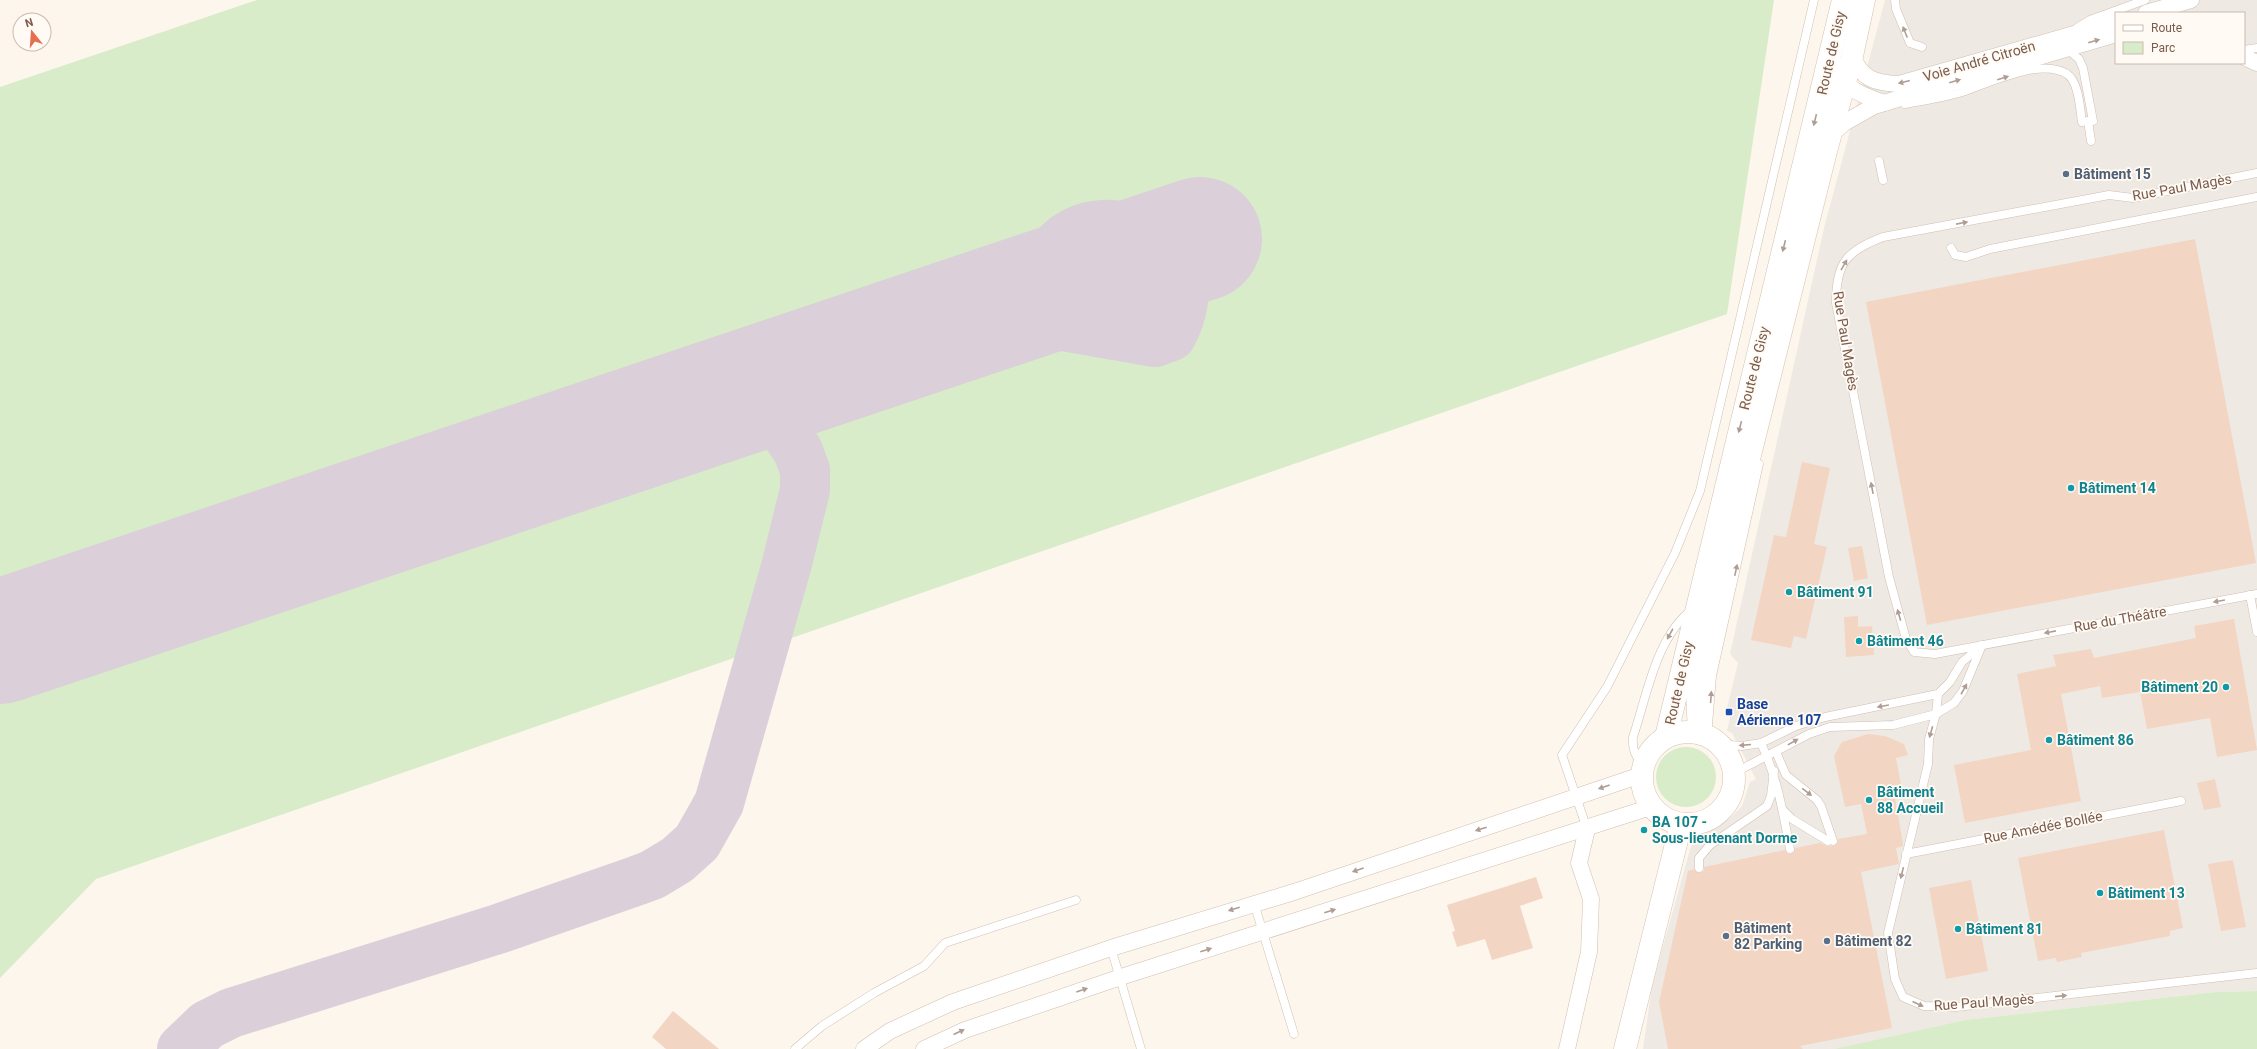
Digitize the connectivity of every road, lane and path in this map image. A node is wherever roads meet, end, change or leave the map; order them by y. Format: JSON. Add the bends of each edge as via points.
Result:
{"nodes":[{"id":1,"x":1814,"y":0,"type":"edge"},
{"id":2,"x":1843,"y":0,"type":"edge"},
{"id":3,"x":1864,"y":0,"type":"edge"},
{"id":4,"x":1873,"y":0,"type":"edge"},
{"id":5,"x":1895,"y":0,"type":"edge"},
{"id":6,"x":2144,"y":0,"type":"edge"},
{"id":7,"x":2191,"y":0,"type":"edge"},
{"id":8,"x":2149,"y":12,"type":"edge"},
{"id":9,"x":2115,"y":22,"type":"edge"},
{"id":10,"x":2115,"y":34,"type":"edge"},
{"id":11,"x":2060,"y":42,"type":"junction"},
{"id":12,"x":1922,"y":47,"type":"dead end"},
{"id":13,"x":2257,"y":48,"type":"edge"},
{"id":14,"x":2245,"y":50,"type":"edge"},
{"id":15,"x":2245,"y":57,"type":"edge"},
{"id":16,"x":2257,"y":63,"type":"edge"},
{"id":17,"x":1848,"y":74,"type":"junction"},
{"id":18,"x":1884,"y":103,"type":"junction"},
{"id":19,"x":2088,"y":121,"type":"junction"},
{"id":20,"x":1841,"y":127,"type":"junction"},
{"id":21,"x":2091,"y":140,"type":"dead end"},
{"id":22,"x":1879,"y":161,"type":"dead end"},
{"id":23,"x":2257,"y":173,"type":"edge"},
{"id":24,"x":1883,"y":180,"type":"dead end"},
{"id":25,"x":2257,"y":197,"type":"edge"},
{"id":26,"x":1951,"y":248,"type":"dead end"},
{"id":27,"x":1806,"y":267,"type":"dead end"},
{"id":28,"x":1768,"y":419,"type":"dead end"},
{"id":29,"x":1760,"y":456,"type":"dead end"},
{"id":30,"x":2253,"y":595,"type":"edge"},
{"id":31,"x":1696,"y":606,"type":"junction"},
{"id":32,"x":2257,"y":632,"type":"edge"},
{"id":33,"x":1982,"y":645,"type":"junction"},
{"id":34,"x":1938,"y":694,"type":"junction"},
{"id":35,"x":1936,"y":714,"type":"junction"},
{"id":36,"x":1666,"y":737,"type":"junction"},
{"id":37,"x":1709,"y":738,"type":"junction"},
{"id":38,"x":1761,"y":743,"type":"junction"},
{"id":39,"x":1776,"y":752,"type":"junction"},
{"id":40,"x":1767,"y":756,"type":"junction"},
{"id":41,"x":1642,"y":770,"type":"junction"},
{"id":42,"x":1774,"y":771,"type":"junction"},
{"id":43,"x":1734,"y":773,"type":"junction"},
{"id":44,"x":1575,"y":797,"type":"junction"},
{"id":45,"x":2180,"y":801,"type":"dead end"},
{"id":46,"x":1651,"y":807,"type":"junction"},
{"id":47,"x":1783,"y":810,"type":"junction"},
{"id":48,"x":1681,"y":824,"type":"junction"},
{"id":49,"x":1587,"y":829,"type":"junction"},
{"id":50,"x":1790,"y":849,"type":"dead end"},
{"id":51,"x":1906,"y":854,"type":"junction"},
{"id":52,"x":1699,"y":868,"type":"dead end"},
{"id":53,"x":1076,"y":900,"type":"dead end"},
{"id":54,"x":1254,"y":903,"type":"junction"},
{"id":55,"x":1263,"y":932,"type":"junction"},
{"id":56,"x":1111,"y":948,"type":"junction"},
{"id":57,"x":2257,"y":974,"type":"edge"},
{"id":58,"x":1121,"y":977,"type":"junction"},
{"id":59,"x":1294,"y":1034,"type":"dead end"},
{"id":60,"x":796,"y":1049,"type":"edge"},
{"id":61,"x":864,"y":1049,"type":"edge"},
{"id":62,"x":924,"y":1049,"type":"edge"},
{"id":63,"x":1141,"y":1049,"type":"edge"},
{"id":64,"x":1567,"y":1049,"type":"edge"},
{"id":65,"x":1625,"y":1049,"type":"edge"}],
"edges":[{"from":1,"to":44,"type":"lane","via":[[1700,491],[1675,553],[1607,687],[1562,755]]},
{"from":2,"to":17,"type":"street","name":"Route de Gisy"},
{"from":3,"to":17,"type":"street","name":"Route de Gisy"},
{"from":4,"to":17,"type":"lane"},
{"from":12,"to":5,"type":"lane","one_way":true,"via":[[1910,43],[1896,9]]},
{"from":6,"to":11,"type":"lane","via":[[2090,20]]},
{"from":7,"to":8,"type":"street"},
{"from":9,"to":11,"type":"street","name":"Voie André Citroën"},
{"from":11,"to":10,"type":"street","one_way":true},
{"from":11,"to":17,"type":"street","name":"Voie André Citroën","one_way":true,"via":[[1899,84],[1879,83]]},
{"from":18,"to":11,"type":"street","one_way":true},
{"from":11,"to":19,"type":"lane","via":[[2079,59],[2083,68]]},
{"from":13,"to":14,"type":"lane"},
{"from":15,"to":16,"type":"street"},
{"from":17,"to":18,"type":"street"},
{"from":17,"to":20,"type":"street","name":"Route de Gisy"},
{"from":17,"to":31,"type":"street","name":"Route de Gisy","one_way":true},
{"from":18,"to":19,"type":"lane","one_way":true,"via":[[1924,101],[2032,69],[2051,67],[2068,74]]},
{"from":18,"to":20,"type":"street"},
{"from":19,"to":21,"type":"lane"},
{"from":20,"to":37,"type":"street","name":"Route de Gisy","via":[[1732,526],[1697,693]]},
{"from":22,"to":24,"type":"lane"},
{"from":33,"to":23,"type":"lane","name":"Rue Paul Magès","one_way":true,"via":[[1934,654],[1914,652],[1906,638],[1889,578],[1836,303],[1836,285],[1841,269],[1849,256],[1861,246],[1883,237],[2109,195],[2133,198]]},
{"from":25,"to":26,"type":"lane","via":[[1990,249],[1966,257],[1956,255]]},
{"from":27,"to":28,"type":"lane"},
{"from":37,"to":29,"type":"lane","one_way":true,"via":[[1712,676]]},
{"from":30,"to":32,"type":"lane"},
{"from":30,"to":33,"type":"lane","name":"Rue du Théâtre","one_way":true},
{"from":31,"to":36,"type":"street","name":"Route de Gisy"},
{"from":31,"to":41,"type":"lane","one_way":true,"via":[[1682,616],[1661,652],[1633,737],[1632,747]]},
{"from":33,"to":34,"type":"lane","via":[[1962,662],[1950,682]]},
{"from":35,"to":33,"type":"lane","one_way":true,"via":[[1954,703],[1963,691]]},
{"from":34,"to":35,"type":"lane","name":"Rue Paul Magès"},
{"from":34,"to":38,"type":"lane","one_way":true,"via":[[1825,717],[1796,726]]},
{"from":39,"to":35,"type":"lane","one_way":true,"via":[[1809,734],[1830,727],[1893,725]]},
{"from":35,"to":51,"type":"lane","name":"Rue Paul Magès","one_way":true,"via":[[1929,739],[1928,764]]},
{"from":36,"to":37,"type":"street","via":[[1682,732]]},
{"from":36,"to":41,"type":"street","via":[[1654,746]]},
{"from":38,"to":37,"type":"lane","one_way":true,"via":[[1742,746]]},
{"from":37,"to":43,"type":"street","via":[[1728,755]]},
{"from":38,"to":40,"type":"lane"},
{"from":39,"to":40,"type":"lane"},
{"from":39,"to":47,"type":"lane","one_way":true,"via":[[1786,775],[1821,806],[1830,841],[1792,819]]},
{"from":40,"to":42,"type":"lane"},
{"from":40,"to":43,"type":"lane"},
{"from":41,"to":44,"type":"street","one_way":true},
{"from":41,"to":46,"type":"street","via":[[1645,798]]},
{"from":42,"to":47,"type":"lane"},
{"from":42,"to":52,"type":"lane","via":[[1767,806],[1710,845],[1699,858]]},
{"from":43,"to":48,"type":"street","via":[[1734,784],[1729,799],[1720,811],[1708,820]]},
{"from":44,"to":49,"type":"lane"},
{"from":44,"to":54,"type":"street","one_way":true,"via":[[1297,891]]},
{"from":45,"to":51,"type":"lane","name":"Rue Amédée Bollée"},
{"from":46,"to":48,"type":"street","via":[[1668,820]]},
{"from":46,"to":49,"type":"street"},
{"from":47,"to":50,"type":"lane"},
{"from":48,"to":65,"type":"street"},
{"from":55,"to":49,"type":"street","one_way":true},
{"from":49,"to":64,"type":"street","via":[[1579,864],[1591,899],[1589,952]]},
{"from":51,"to":57,"type":"lane","name":"Rue Paul Magès","one_way":true,"via":[[1888,933],[1890,957],[1895,979],[1903,997],[1924,1006],[1956,1007]]},
{"from":53,"to":60,"type":"lane","via":[[945,943],[924,966],[874,993],[822,1026]]},
{"from":54,"to":55,"type":"lane"},
{"from":54,"to":56,"type":"street","one_way":true},
{"from":58,"to":55,"type":"street","one_way":true},
{"from":55,"to":59,"type":"lane"},
{"from":56,"to":58,"type":"lane"},
{"from":56,"to":61,"type":"street","via":[[953,1002],[890,1032]]},
{"from":62,"to":58,"type":"street","one_way":true,"via":[[965,1030]]},
{"from":58,"to":63,"type":"lane"}]}
